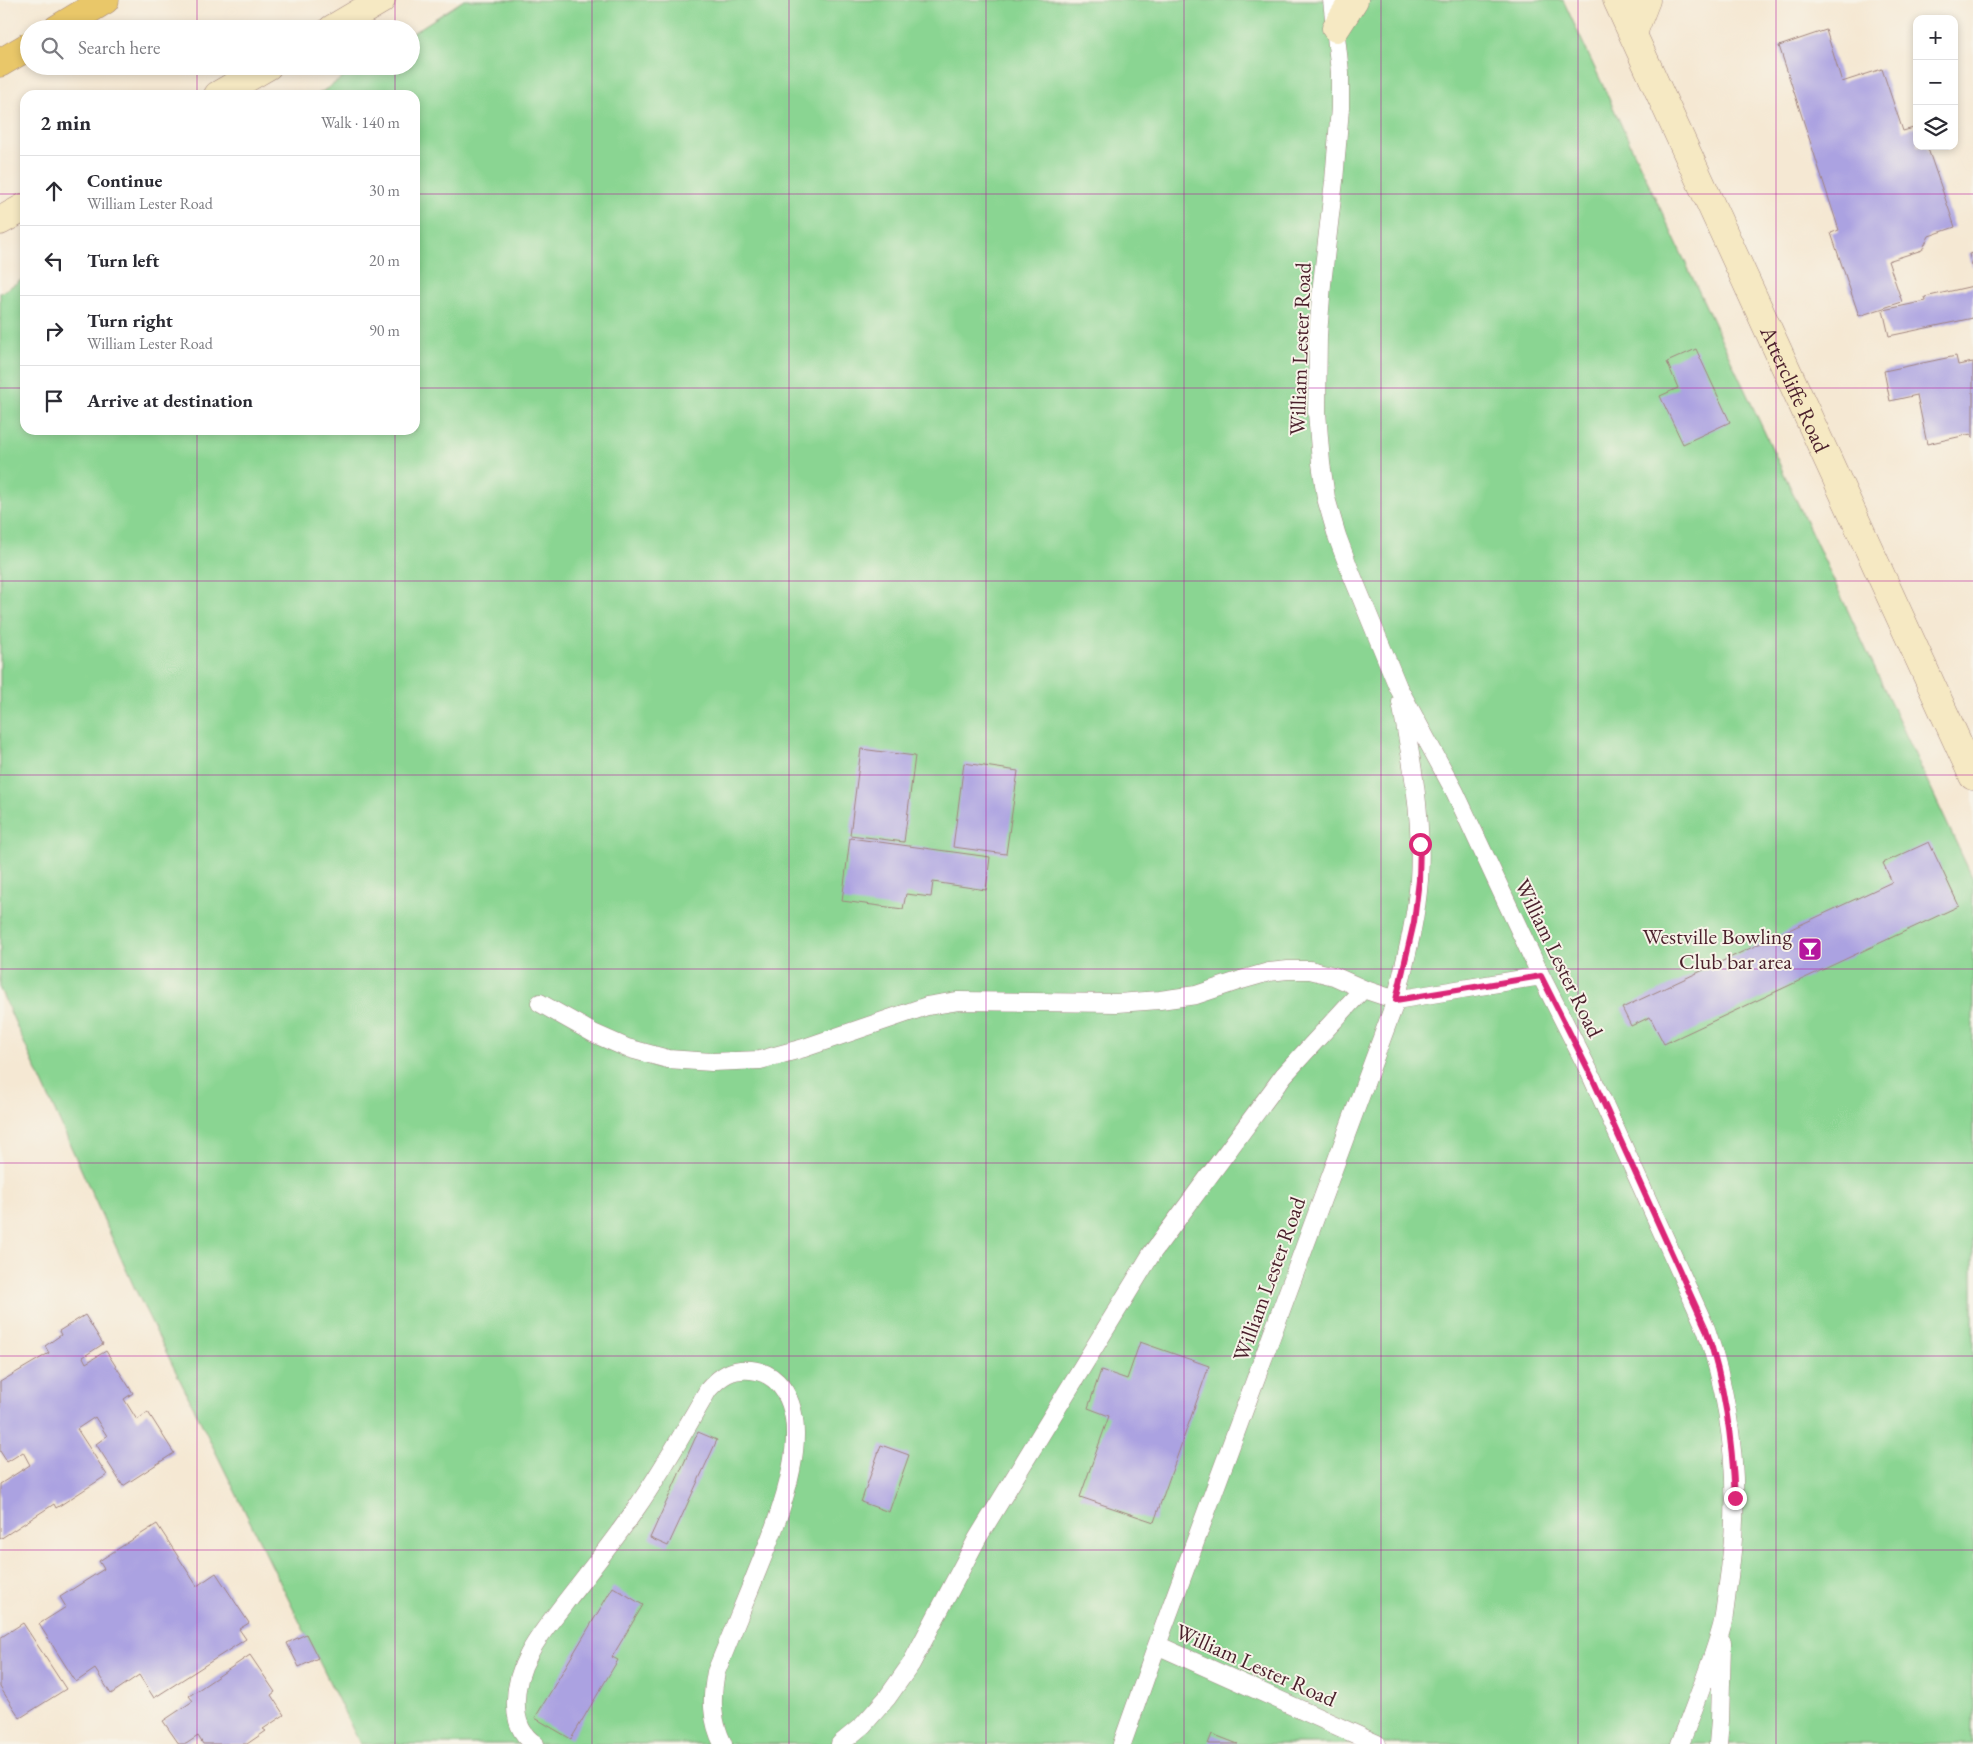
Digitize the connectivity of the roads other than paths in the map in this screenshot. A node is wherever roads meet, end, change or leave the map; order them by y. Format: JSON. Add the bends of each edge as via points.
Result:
{"nodes":[{"id":1,"x":105,"y":0,"type":"edge"},
{"id":2,"x":381,"y":0,"type":"edge"},
{"id":3,"x":1332,"y":0,"type":"edge"},
{"id":4,"x":1354,"y":0,"type":"edge"},
{"id":5,"x":1617,"y":0,"type":"edge"},
{"id":6,"x":1646,"y":0,"type":"edge"},
{"id":7,"x":72,"y":20,"type":"edge"},
{"id":8,"x":347,"y":20,"type":"edge"},
{"id":9,"x":1336,"y":28,"type":"junction"},
{"id":10,"x":1633,"y":33,"type":"junction"},
{"id":11,"x":20,"y":51,"type":"edge"},
{"id":12,"x":0,"y":63,"type":"edge"},
{"id":13,"x":252,"y":75,"type":"edge"},
{"id":14,"x":227,"y":90,"type":"edge"},
{"id":15,"x":20,"y":210,"type":"edge"},
{"id":16,"x":0,"y":221,"type":"edge"},
{"id":17,"x":1398,"y":687,"type":"junction"},
{"id":18,"x":1973,"y":776,"type":"edge"},
{"id":19,"x":1541,"y":976,"type":"junction"},
{"id":20,"x":1363,"y":989,"type":"junction"},
{"id":21,"x":1396,"y":1000,"type":"junction"},
{"id":22,"x":540,"y":1003,"type":"dead end"},
{"id":23,"x":1722,"y":1625,"type":"junction"},
{"id":24,"x":1157,"y":1645,"type":"junction"},
{"id":25,"x":716,"y":1743,"type":"edge"},
{"id":26,"x":535,"y":1744,"type":"edge"},
{"id":27,"x":840,"y":1744,"type":"edge"},
{"id":28,"x":1122,"y":1744,"type":"edge"},
{"id":29,"x":1377,"y":1744,"type":"edge"},
{"id":30,"x":1680,"y":1744,"type":"edge"},
{"id":31,"x":1718,"y":1744,"type":"edge"}],
"edges":[{"from":1,"to":7,"type":"highway"},
{"from":2,"to":8,"type":"main road"},
{"from":3,"to":9,"type":"lane","name":"William Lester Road"},
{"from":4,"to":9,"type":"main road"},
{"from":5,"to":10,"type":"main road","name":"Attercliffe Road"},
{"from":6,"to":10,"type":"main road"},
{"from":9,"to":17,"type":"lane","name":"William Lester Road","via":[[1340,108],[1318,335],[1317,412],[1321,463],[1326,498],[1337,536]]},
{"from":10,"to":18,"type":"main road","name":"Attercliffe Road"},
{"from":11,"to":12,"type":"highway"},
{"from":13,"to":14,"type":"main road"},
{"from":15,"to":16,"type":"main road"},
{"from":17,"to":19,"type":"lane","name":"William Lester Road","via":[[1455,792]]},
{"from":17,"to":21,"type":"lane","name":"William Lester Road","via":[[1413,768],[1420,844],[1414,922]]},
{"from":19,"to":21,"type":"lane"},
{"from":19,"to":23,"type":"lane","name":"William Lester Road","via":[[1594,1082],[1718,1362],[1732,1443],[1735,1498],[1733,1552]]},
{"from":20,"to":21,"type":"lane"},
{"from":20,"to":22,"type":"lane","via":[[1334,976],[1310,970],[1288,970],[1269,972],[1196,995],[1160,1000],[1117,1003],[958,1001],[927,1006],[760,1060],[712,1062],[668,1059],[627,1048]]},
{"from":20,"to":27,"type":"lane","via":[[1284,1075],[1152,1253],[977,1539],[911,1664],[887,1698],[863,1725]]},
{"from":21,"to":24,"type":"lane","name":"William Lester Road"},
{"from":23,"to":30,"type":"lane","name":"William Lester Road"},
{"from":23,"to":31,"type":"lane"},
{"from":24,"to":28,"type":"lane"},
{"from":24,"to":29,"type":"lane","name":"William Lester Road"},
{"from":25,"to":26,"type":"lane","via":[[712,1694],[716,1672],[775,1526],[790,1478],[795,1443],[793,1412],[785,1390],[770,1375],[752,1370],[734,1370],[718,1378],[708,1390],[636,1509],[528,1654],[516,1702],[519,1726]]}]}
